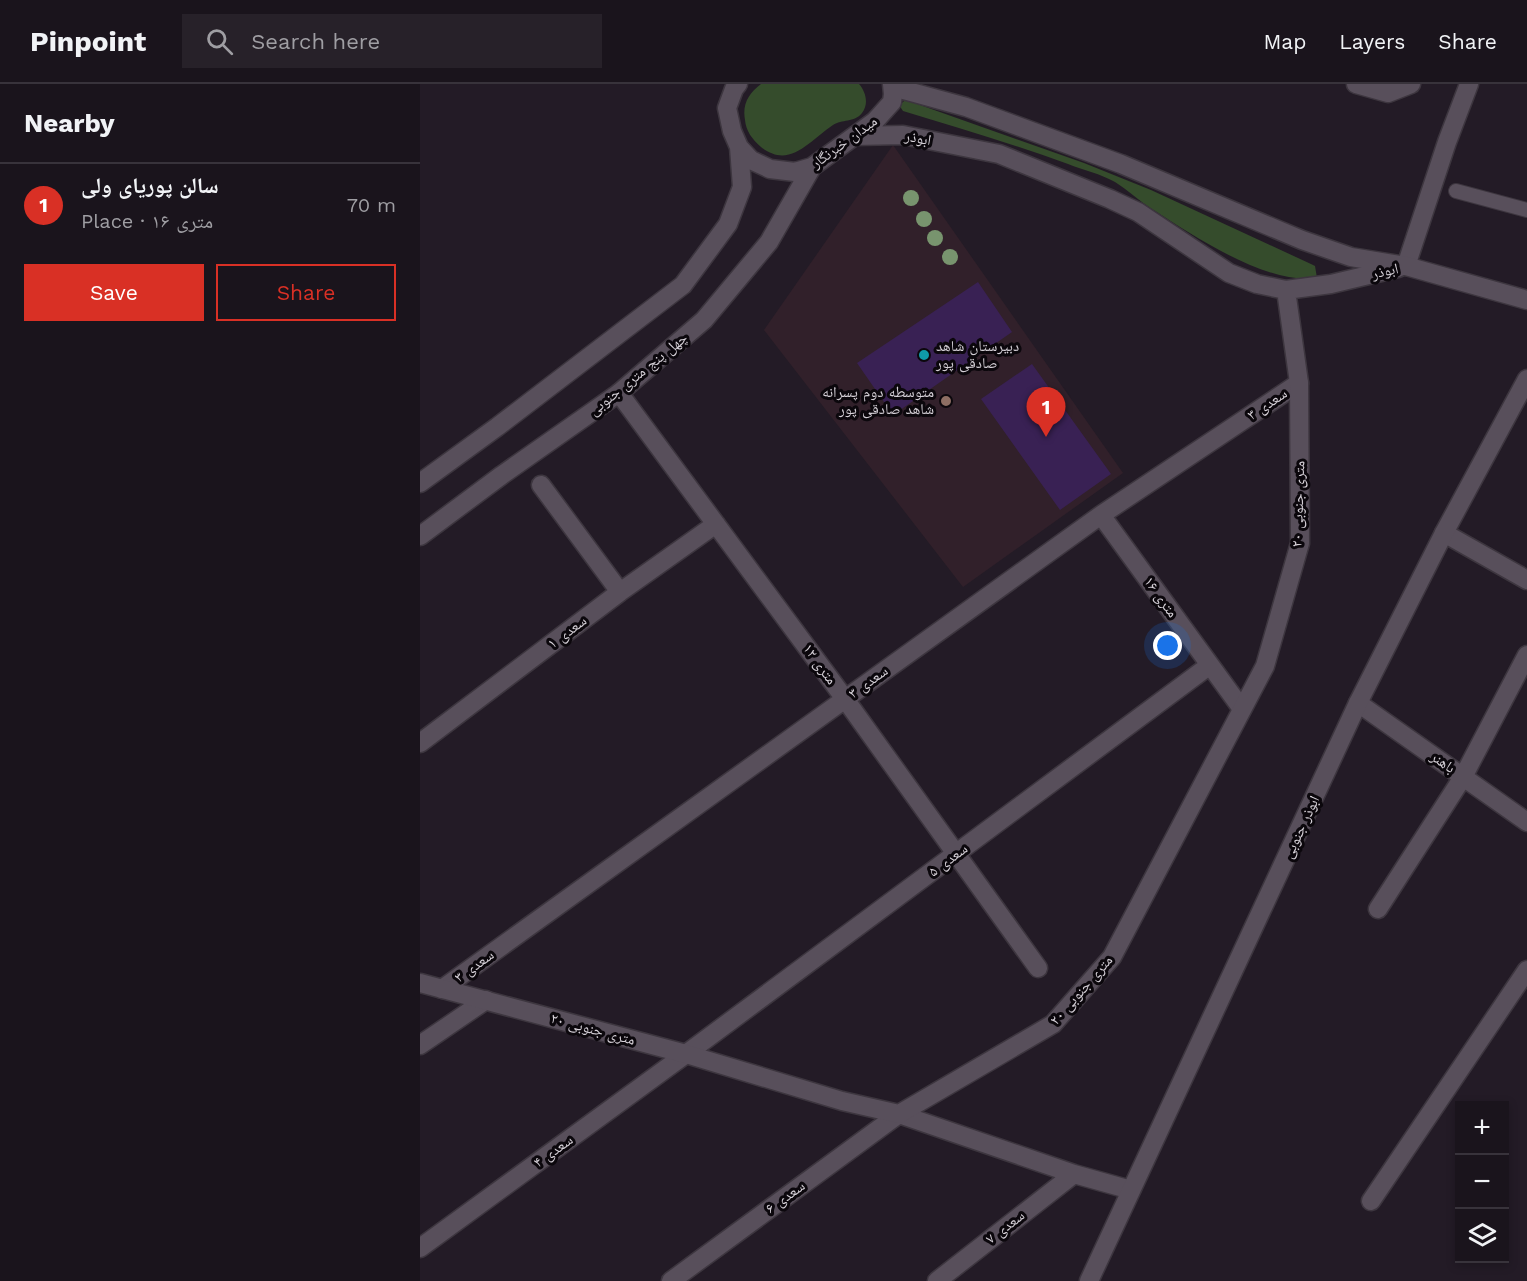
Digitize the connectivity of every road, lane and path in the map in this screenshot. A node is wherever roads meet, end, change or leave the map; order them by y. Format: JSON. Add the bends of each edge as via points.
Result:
{"nodes":[{"id":1,"x":721,"y":84,"type":"edge"},
{"id":2,"x":738,"y":84,"type":"edge"},
{"id":3,"x":1356,"y":84,"type":"edge"},
{"id":4,"x":1411,"y":84,"type":"edge"},
{"id":5,"x":1469,"y":84,"type":"edge"},
{"id":6,"x":892,"y":86,"type":"edge"},
{"id":7,"x":727,"y":108,"type":"junction"},
{"id":8,"x":855,"y":136,"type":"junction"},
{"id":9,"x":739,"y":147,"type":"junction"},
{"id":10,"x":812,"y":167,"type":"junction"},
{"id":11,"x":1456,"y":191,"type":"dead end"},
{"id":12,"x":1527,"y":210,"type":"edge"},
{"id":13,"x":1406,"y":266,"type":"junction"},
{"id":14,"x":1286,"y":290,"type":"junction"},
{"id":15,"x":1527,"y":300,"type":"edge"},
{"id":16,"x":1527,"y":379,"type":"edge"},
{"id":17,"x":1299,"y":383,"type":"junction"},
{"id":18,"x":619,"y":393,"type":"junction"},
{"id":19,"x":420,"y":483,"type":"edge"},
{"id":20,"x":541,"y":485,"type":"dead end"},
{"id":21,"x":1101,"y":515,"type":"junction"},
{"id":22,"x":716,"y":524,"type":"junction"},
{"id":23,"x":1444,"y":533,"type":"junction"},
{"id":24,"x":420,"y":536,"type":"edge"},
{"id":25,"x":1527,"y":580,"type":"edge"},
{"id":26,"x":620,"y":592,"type":"junction"},
{"id":27,"x":1527,"y":656,"type":"edge"},
{"id":28,"x":1210,"y":665,"type":"junction"},
{"id":29,"x":845,"y":699,"type":"junction"},
{"id":30,"x":1358,"y":703,"type":"junction"},
{"id":31,"x":1242,"y":709,"type":"junction"},
{"id":32,"x":420,"y":743,"type":"edge"},
{"id":33,"x":1463,"y":777,"type":"junction"},
{"id":34,"x":1527,"y":822,"type":"edge"},
{"id":35,"x":957,"y":853,"type":"junction"},
{"id":36,"x":1378,"y":909,"type":"dead end"},
{"id":37,"x":1038,"y":968,"type":"dead end"},
{"id":38,"x":1527,"y":970,"type":"edge"},
{"id":39,"x":420,"y":983,"type":"edge"},
{"id":40,"x":442,"y":989,"type":"junction"},
{"id":41,"x":486,"y":1000,"type":"junction"},
{"id":42,"x":420,"y":1045,"type":"edge"},
{"id":43,"x":686,"y":1054,"type":"junction"},
{"id":44,"x":898,"y":1114,"type":"junction"},
{"id":45,"x":1074,"y":1174,"type":"junction"},
{"id":46,"x":1131,"y":1190,"type":"junction"},
{"id":47,"x":1371,"y":1201,"type":"dead end"},
{"id":48,"x":420,"y":1248,"type":"edge"},
{"id":49,"x":671,"y":1281,"type":"edge"},
{"id":50,"x":937,"y":1281,"type":"edge"},
{"id":51,"x":1089,"y":1281,"type":"edge"}],
"edges":[{"from":1,"to":7,"type":"street"},
{"from":2,"to":7,"type":"street"},
{"from":3,"to":4,"type":"street","via":[[1388,93]]},
{"from":5,"to":13,"type":"street"},
{"from":6,"to":8,"type":"street","name":"میدان خبرنگار","via":[[892,102]]},
{"from":6,"to":13,"type":"street","name":"ابوذر","via":[[966,107],[1121,164],[1302,240],[1351,257]]},
{"from":7,"to":9,"type":"street"},
{"from":8,"to":10,"type":"street","name":"میدان خبرنگار"},
{"from":8,"to":14,"type":"street","name":"ابوذر","via":[[903,135],[999,154],[1138,212],[1229,273],[1257,285]]},
{"from":9,"to":10,"type":"street","name":"میدان خبرنگار","via":[[751,160],[770,169],[795,172]]},
{"from":9,"to":19,"type":"street","via":[[742,187],[728,224],[683,285]]},
{"from":10,"to":18,"type":"street","name":"چهل پنج متری جنوبی","via":[[769,242],[704,320]]},
{"from":11,"to":12,"type":"lane"},
{"from":13,"to":14,"type":"street","name":"ابوذر"},
{"from":13,"to":15,"type":"street"},
{"from":14,"to":17,"type":"street","name":"۲۰ متری جنوبی"},
{"from":16,"to":23,"type":"street","name":"ابوذر جنوبی"},
{"from":17,"to":21,"type":"street","name":"سعدی ۳"},
{"from":17,"to":31,"type":"street","name":"۲۰ متری جنوبی","via":[[1300,543],[1265,666]]},
{"from":18,"to":22,"type":"street","name":"۱۲ متری"},
{"from":18,"to":24,"type":"street","name":"چهل پنج متری جنوبی"},
{"from":20,"to":26,"type":"street"},
{"from":21,"to":28,"type":"street","name":"۱۶ متری"},
{"from":21,"to":29,"type":"street","name":"سعدی ۳"},
{"from":22,"to":26,"type":"street","name":"سعدی ۱"},
{"from":22,"to":29,"type":"street","name":"۱۲ متری"},
{"from":23,"to":25,"type":"street"},
{"from":23,"to":30,"type":"street","name":"ابوذر جنوبی"},
{"from":26,"to":32,"type":"street","name":"سعدی ۱"},
{"from":27,"to":33,"type":"street"},
{"from":28,"to":31,"type":"street","name":"۱۶ متری"},
{"from":28,"to":35,"type":"street","name":"سعدی ۵"},
{"from":29,"to":35,"type":"street","name":"۱۲ متری"},
{"from":29,"to":40,"type":"street","name":"سعدی ۳"},
{"from":30,"to":33,"type":"street","name":"باهنر"},
{"from":30,"to":46,"type":"street","name":"ابوذر جنوبی"},
{"from":31,"to":44,"type":"street","name":"۲۰ متری جنوبی","via":[[1112,957],[1053,1024]]},
{"from":33,"to":34,"type":"street","name":"باهنر"},
{"from":33,"to":36,"type":"street"},
{"from":35,"to":37,"type":"street","name":"۱۲ متری"},
{"from":35,"to":43,"type":"street","name":"سعدی ۵"},
{"from":38,"to":47,"type":"street"},
{"from":39,"to":40,"type":"street","name":"۲۰ متری جنوبی"},
{"from":40,"to":41,"type":"street","name":"۲۰ متری جنوبی"},
{"from":41,"to":42,"type":"street"},
{"from":41,"to":43,"type":"street","name":"۲۰ متری جنوبی"},
{"from":43,"to":44,"type":"street","name":"۲۰ متری جنوبی"},
{"from":43,"to":48,"type":"street","name":"سعدی ۴"},
{"from":44,"to":45,"type":"street"},
{"from":44,"to":49,"type":"street","name":"سعدی ۶"},
{"from":45,"to":46,"type":"street"},
{"from":45,"to":50,"type":"street","name":"سعدی ۷"},
{"from":46,"to":51,"type":"street","name":"ابوذر جنوبی"}]}
